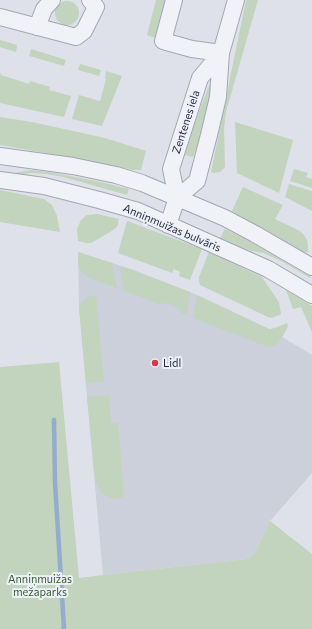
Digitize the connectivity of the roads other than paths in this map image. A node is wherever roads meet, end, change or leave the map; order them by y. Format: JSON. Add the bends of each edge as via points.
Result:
{"nodes":[{"id":1,"x":52,"y":0,"type":"edge"},
{"id":2,"x":90,"y":0,"type":"edge"},
{"id":3,"x":174,"y":0,"type":"edge"},
{"id":4,"x":236,"y":0,"type":"edge"},
{"id":5,"x":0,"y":17,"type":"edge"},
{"id":6,"x":37,"y":27,"type":"junction"},
{"id":7,"x":221,"y":53,"type":"junction"},
{"id":8,"x":0,"y":156,"type":"edge"},
{"id":9,"x":0,"y":180,"type":"edge"},
{"id":10,"x":177,"y":198,"type":"junction"},
{"id":11,"x":168,"y":225,"type":"junction"},
{"id":12,"x":310,"y":267,"type":"edge"},
{"id":13,"x":304,"y":287,"type":"edge"},
{"id":14,"x":312,"y":295,"type":"edge"}],
"edges":[{"from":1,"to":6,"type":"street","via":[[44,9]]},
{"from":2,"to":6,"type":"street","via":[[96,7],[84,31],[76,37]]},
{"from":3,"to":7,"type":"street","via":[[163,41]]},
{"from":4,"to":7,"type":"street","name":"Zentenes iela"},
{"from":5,"to":6,"type":"street"},
{"from":7,"to":10,"type":"street","name":"Zentenes iela","via":[[218,97],[196,181]]},
{"from":7,"to":10,"type":"street","name":"Zentenes iela","via":[[200,78],[170,168]]},
{"from":8,"to":10,"type":"street","via":[[73,166],[116,176],[142,183]]},
{"from":9,"to":11,"type":"street","name":"Anniņmuižas bulvāris","via":[[77,194],[138,211]]},
{"from":10,"to":11,"type":"street","name":"Zentenes iela"},
{"from":10,"to":12,"type":"street","via":[[225,218]]},
{"from":11,"to":13,"type":"street","name":"Anniņmuižas bulvāris"},
{"from":13,"to":14,"type":"street","name":"Anniņmuižas bulvāris"}]}
